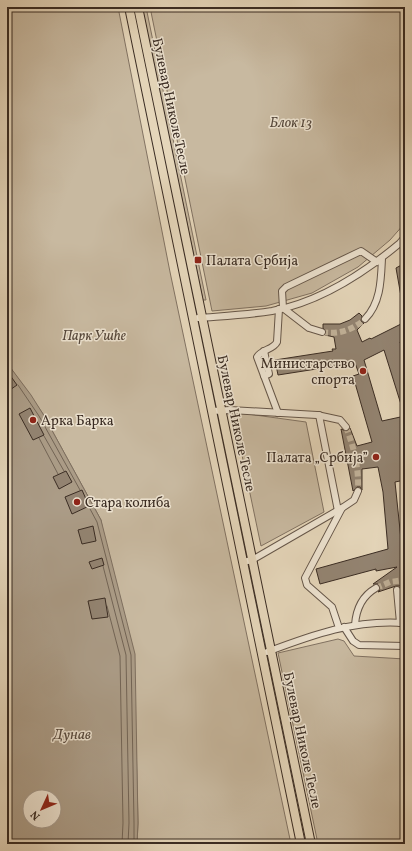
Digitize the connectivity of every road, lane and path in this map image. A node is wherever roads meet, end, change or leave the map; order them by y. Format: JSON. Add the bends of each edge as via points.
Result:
{"nodes":[{"id":1,"x":129,"y":7,"type":"edge"},
{"id":2,"x":138,"y":7,"type":"edge"},
{"id":3,"x":405,"y":237,"type":"edge"},
{"id":4,"x":379,"y":260,"type":"junction"},
{"id":5,"x":281,"y":308,"type":"junction"},
{"id":6,"x":193,"y":318,"type":"junction"},
{"id":7,"x":202,"y":318,"type":"junction"},
{"id":8,"x":365,"y":319,"type":"tunnel mouth"},
{"id":9,"x":322,"y":332,"type":"tunnel mouth"},
{"id":10,"x":212,"y":411,"type":"junction"},
{"id":11,"x":221,"y":411,"type":"junction"},
{"id":12,"x":278,"y":413,"type":"junction"},
{"id":13,"x":319,"y":415,"type":"junction"},
{"id":14,"x":346,"y":427,"type":"tunnel mouth"},
{"id":15,"x":358,"y":491,"type":"tunnel mouth"},
{"id":16,"x":340,"y":509,"type":"junction"},
{"id":17,"x":252,"y":560,"type":"junction"},
{"id":18,"x":243,"y":562,"type":"junction"},
{"id":19,"x":376,"y":588,"type":"tunnel mouth"},
{"id":20,"x":397,"y":590,"type":"dead end"},
{"id":21,"x":403,"y":623,"type":"edge"},
{"id":22,"x":354,"y":625,"type":"junction"},
{"id":23,"x":342,"y":628,"type":"junction"},
{"id":24,"x":405,"y":646,"type":"edge"},
{"id":25,"x":270,"y":650,"type":"junction"},
{"id":26,"x":262,"y":654,"type":"junction"},
{"id":27,"x":294,"y":762,"type":"junction"},
{"id":28,"x":285,"y":765,"type":"junction"},
{"id":29,"x":301,"y":844,"type":"edge"},
{"id":30,"x":311,"y":844,"type":"edge"}],
"edges":[{"from":1,"to":6,"type":"main road","name":"Булевар Николе Тесле"},
{"from":2,"to":7,"type":"main road","name":"Булевар Николе Тесле"},
{"from":3,"to":4,"type":"lane"},
{"from":4,"to":5,"type":"lane","via":[[361,274],[332,289],[303,302]]},
{"from":4,"to":5,"type":"lane","via":[[361,250],[286,287],[282,291]]},
{"from":4,"to":8,"type":"lane","via":[[380,287],[375,306]]},
{"from":5,"to":7,"type":"lane"},
{"from":5,"to":9,"type":"lane","via":[[309,328]]},
{"from":5,"to":12,"type":"lane","via":[[277,342],[275,346],[264,351],[269,374],[264,376]]},
{"from":6,"to":7,"type":"lane"},
{"from":6,"to":10,"type":"main road","name":"Булевар Николе Тесле"},
{"from":7,"to":11,"type":"main road","name":"Булевар Николе Тесле"},
{"from":10,"to":11,"type":"lane"},
{"from":10,"to":18,"type":"main road","name":"Булевар Николе Тесле"},
{"from":11,"to":12,"type":"lane"},
{"from":11,"to":17,"type":"main road","name":"Булевар Николе Тесле"},
{"from":12,"to":13,"type":"lane"},
{"from":13,"to":14,"type":"lane","via":[[340,420]]},
{"from":13,"to":16,"type":"lane"},
{"from":15,"to":16,"type":"lane","via":[[354,500]]},
{"from":16,"to":17,"type":"lane"},
{"from":16,"to":23,"type":"lane","via":[[306,578],[307,585],[332,607]]},
{"from":17,"to":18,"type":"lane"},
{"from":17,"to":25,"type":"main road","name":"Булевар Николе Тесле"},
{"from":18,"to":26,"type":"main road","name":"Булевар Николе Тесле"},
{"from":19,"to":22,"type":"lane","via":[[360,604],[355,614]]},
{"from":20,"to":21,"type":"lane"},
{"from":21,"to":22,"type":"lane"},
{"from":22,"to":23,"type":"lane"},
{"from":23,"to":24,"type":"lane","via":[[359,645]]},
{"from":23,"to":25,"type":"lane"},
{"from":25,"to":26,"type":"lane"},
{"from":25,"to":27,"type":"main road","name":"Булевар Николе Тесле"},
{"from":26,"to":28,"type":"main road","name":"Булевар Николе Тесле"},
{"from":27,"to":28,"type":"lane"},
{"from":27,"to":30,"type":"main road","name":"Булевар Николе Тесле"},
{"from":28,"to":29,"type":"main road","name":"Булевар Николе Тесле"}]}
